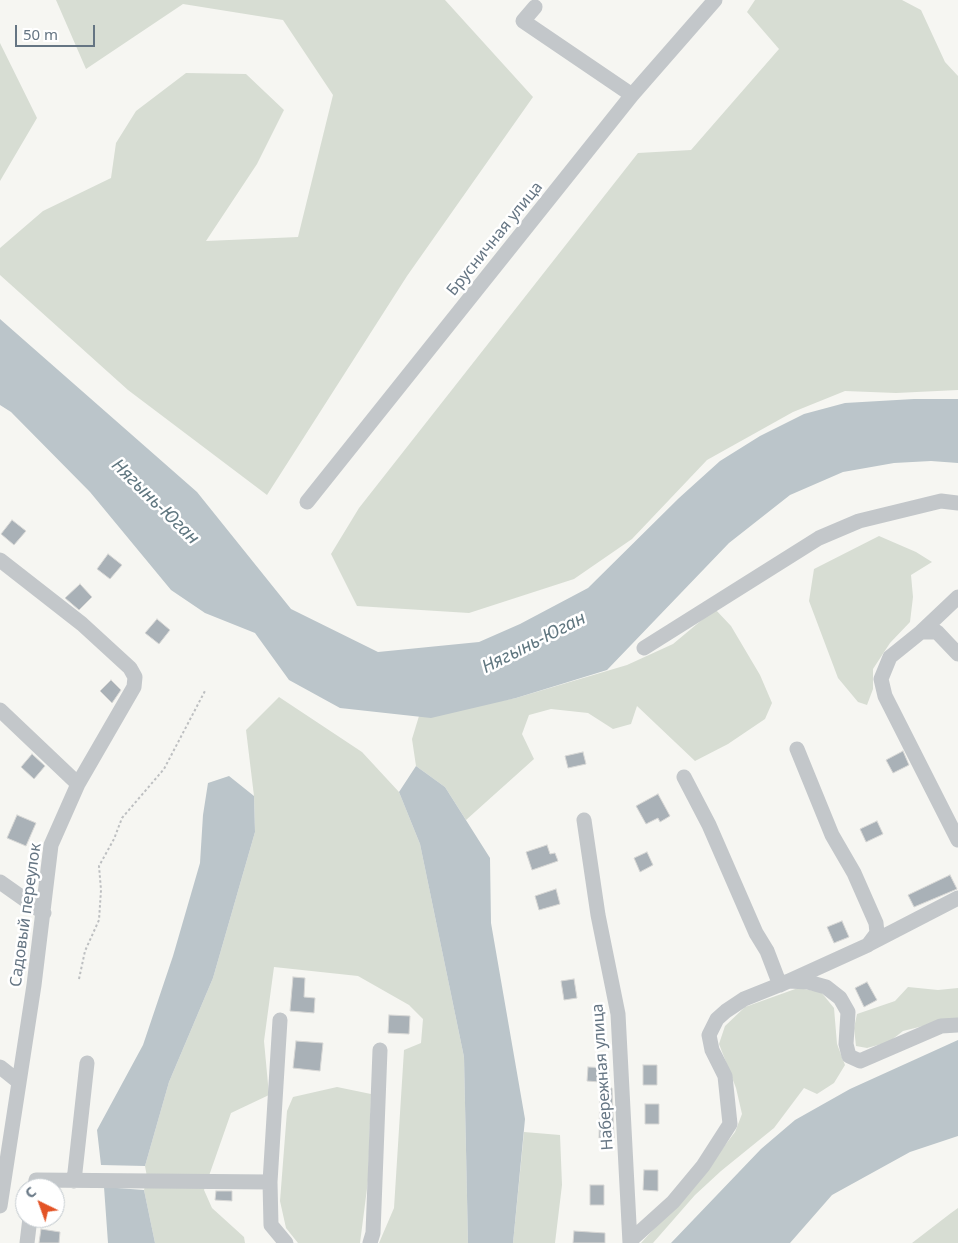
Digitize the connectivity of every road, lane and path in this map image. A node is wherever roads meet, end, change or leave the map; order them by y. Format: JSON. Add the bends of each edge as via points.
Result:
{"nodes":[{"id":1,"x":715,"y":0,"type":"edge"},
{"id":2,"x":535,"y":8,"type":"dead end"},
{"id":3,"x":632,"y":95,"type":"junction"},
{"id":4,"x":307,"y":502,"type":"dead end"},
{"id":5,"x":958,"y":503,"type":"edge"},
{"id":6,"x":0,"y":560,"type":"edge"},
{"id":7,"x":958,"y":598,"type":"edge"},
{"id":8,"x":921,"y":632,"type":"junction"},
{"id":9,"x":644,"y":648,"type":"dead end"},
{"id":10,"x":958,"y":654,"type":"edge"},
{"id":11,"x":206,"y":689,"type":"dead end"},
{"id":12,"x":0,"y":710,"type":"edge"},
{"id":13,"x":797,"y":749,"type":"dead end"},
{"id":14,"x":684,"y":777,"type":"dead end"},
{"id":15,"x":78,"y":784,"type":"junction"},
{"id":16,"x":584,"y":820,"type":"dead end"},
{"id":17,"x":958,"y":840,"type":"edge"},
{"id":18,"x":0,"y":882,"type":"edge"},
{"id":19,"x":958,"y":898,"type":"edge"},
{"id":20,"x":44,"y":913,"type":"junction"},
{"id":21,"x":868,"y":945,"type":"junction"},
{"id":22,"x":79,"y":979,"type":"dead end"},
{"id":23,"x":780,"y":985,"type":"junction"},
{"id":24,"x":280,"y":1020,"type":"dead end"},
{"id":25,"x":958,"y":1025,"type":"edge"},
{"id":26,"x":380,"y":1050,"type":"dead end"},
{"id":27,"x":87,"y":1063,"type":"dead end"},
{"id":28,"x":0,"y":1067,"type":"edge"},
{"id":29,"x":19,"y":1082,"type":"junction"},
{"id":30,"x":74,"y":1181,"type":"junction"},
{"id":31,"x":65,"y":1182,"type":"edge"},
{"id":32,"x":270,"y":1182,"type":"junction"},
{"id":33,"x":0,"y":1206,"type":"edge"},
{"id":34,"x":29,"y":1228,"type":"edge"},
{"id":35,"x":631,"y":1242,"type":"edge"},
{"id":36,"x":27,"y":1243,"type":"edge"},
{"id":37,"x":286,"y":1243,"type":"edge"},
{"id":38,"x":370,"y":1243,"type":"edge"}],
"edges":[{"from":1,"to":3,"type":"street","name":"Брусничная улица"},
{"from":2,"to":3,"type":"street","via":[[523,21]]},
{"from":3,"to":4,"type":"street","name":"Брусничная улица"},
{"from":5,"to":9,"type":"street","via":[[941,502],[859,521],[819,538]]},
{"from":6,"to":15,"type":"street","name":"Садовый переулок","via":[[82,624],[130,668],[135,677],[134,687]]},
{"from":7,"to":8,"type":"street"},
{"from":8,"to":10,"type":"street","via":[[937,632]]},
{"from":8,"to":17,"type":"street","via":[[890,657],[881,679],[886,696]]},
{"from":11,"to":22,"type":"path","via":[[164,769],[122,818],[99,866],[99,920],[85,951]]},
{"from":12,"to":15,"type":"street"},
{"from":13,"to":21,"type":"street","via":[[832,835],[854,873],[876,923],[877,933]]},
{"from":14,"to":23,"type":"street","via":[[709,825]]},
{"from":15,"to":20,"type":"street","name":"Садовый переулок","via":[[51,844]]},
{"from":16,"to":35,"type":"street","name":"Набережная улица","via":[[598,915],[618,1014]]},
{"from":18,"to":20,"type":"street"},
{"from":19,"to":21,"type":"street"},
{"from":20,"to":29,"type":"street","name":"Садовый переулок"},
{"from":21,"to":23,"type":"street"},
{"from":23,"to":25,"type":"street","via":[[808,982],[826,987],[840,998],[848,1012],[846,1044],[849,1056],[860,1061],[941,1026]]},
{"from":23,"to":35,"type":"street","via":[[744,999],[717,1020],[709,1035],[712,1050],[725,1076],[730,1124],[703,1166],[673,1202]]},
{"from":24,"to":32,"type":"street"},
{"from":26,"to":38,"type":"street"},
{"from":27,"to":30,"type":"street"},
{"from":28,"to":29,"type":"street"},
{"from":29,"to":33,"type":"street","name":"Садовый переулок"},
{"from":30,"to":31,"type":"street"},
{"from":30,"to":32,"type":"street"},
{"from":32,"to":37,"type":"street","via":[[271,1225]]},
{"from":34,"to":36,"type":"street"}]}
